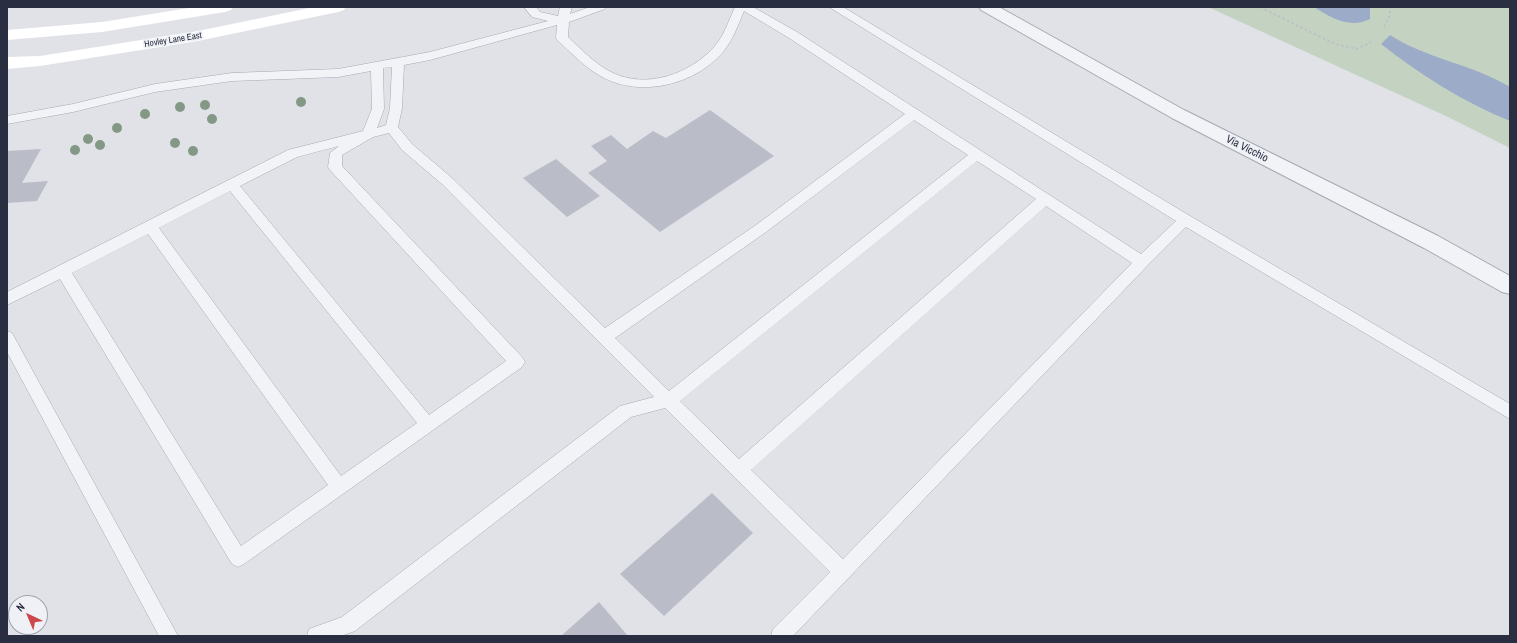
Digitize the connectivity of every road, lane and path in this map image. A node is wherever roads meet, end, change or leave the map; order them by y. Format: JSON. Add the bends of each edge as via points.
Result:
{"nodes":[{"id":1,"x":225,"y":7,"type":"edge"},
{"id":2,"x":338,"y":7,"type":"edge"},
{"id":3,"x":530,"y":7,"type":"edge"},
{"id":4,"x":566,"y":7,"type":"edge"},
{"id":5,"x":601,"y":7,"type":"edge"},
{"id":6,"x":741,"y":7,"type":"edge"},
{"id":7,"x":745,"y":7,"type":"edge"},
{"id":8,"x":835,"y":7,"type":"edge"},
{"id":9,"x":987,"y":7,"type":"edge"},
{"id":10,"x":1260,"y":7,"type":"edge"},
{"id":11,"x":1391,"y":7,"type":"edge"},
{"id":12,"x":563,"y":20,"type":"junction"},
{"id":13,"x":1384,"y":27,"type":"dead end"},
{"id":14,"x":7,"y":35,"type":"edge"},
{"id":15,"x":1371,"y":42,"type":"dead end"},
{"id":16,"x":398,"y":62,"type":"junction"},
{"id":17,"x":7,"y":63,"type":"edge"},
{"id":18,"x":377,"y":66,"type":"junction"},
{"id":19,"x":913,"y":114,"type":"junction"},
{"id":20,"x":7,"y":120,"type":"edge"},
{"id":21,"x":392,"y":128,"type":"junction"},
{"id":22,"x":367,"y":136,"type":"junction"},
{"id":23,"x":976,"y":155,"type":"junction"},
{"id":24,"x":232,"y":185,"type":"junction"},
{"id":25,"x":1045,"y":199,"type":"junction"},
{"id":26,"x":1186,"y":220,"type":"junction"},
{"id":27,"x":150,"y":226,"type":"junction"},
{"id":28,"x":1142,"y":262,"type":"junction"},
{"id":29,"x":63,"y":271,"type":"junction"},
{"id":30,"x":1510,"y":286,"type":"edge"},
{"id":31,"x":7,"y":299,"type":"edge"},
{"id":32,"x":7,"y":337,"type":"edge"},
{"id":33,"x":604,"y":337,"type":"junction"},
{"id":34,"x":669,"y":400,"type":"junction"},
{"id":35,"x":1510,"y":412,"type":"edge"},
{"id":36,"x":428,"y":424,"type":"junction"},
{"id":37,"x":739,"y":470,"type":"junction"},
{"id":38,"x":339,"y":487,"type":"junction"},
{"id":39,"x":843,"y":572,"type":"junction"},
{"id":40,"x":169,"y":636,"type":"edge"},
{"id":41,"x":316,"y":636,"type":"edge"},
{"id":42,"x":780,"y":636,"type":"edge"}],
"edges":[{"from":1,"to":14,"type":"main road","via":[[102,27]]},
{"from":2,"to":17,"type":"main road","name":"Hovley Lane East","via":[[198,36],[40,61]]},
{"from":3,"to":12,"type":"lane","via":[[536,14]]},
{"from":4,"to":12,"type":"lane"},
{"from":5,"to":12,"type":"lane"},
{"from":6,"to":12,"type":"lane","via":[[719,49],[706,62],[677,77],[655,82],[622,80],[600,70],[562,38]]},
{"from":7,"to":19,"type":"lane","via":[[793,35]]},
{"from":8,"to":26,"type":"lane"},
{"from":9,"to":30,"type":"street","name":"Via Vicchio","via":[[1178,114],[1431,242]]},
{"from":10,"to":15,"type":"path","via":[[1346,47],[1359,49]]},
{"from":11,"to":13,"type":"path","via":[[1390,17]]},
{"from":12,"to":16,"type":"lane","via":[[430,56]]},
{"from":16,"to":18,"type":"lane"},
{"from":16,"to":21,"type":"lane","via":[[396,108]]},
{"from":18,"to":20,"type":"lane","via":[[338,73],[232,77],[155,88],[73,108]]},
{"from":18,"to":22,"type":"lane","via":[[378,109]]},
{"from":19,"to":23,"type":"lane"},
{"from":19,"to":33,"type":"lane","via":[[811,193]]},
{"from":21,"to":22,"type":"lane"},
{"from":21,"to":33,"type":"lane","via":[[408,147],[447,181]]},
{"from":22,"to":24,"type":"lane","via":[[293,153]]},
{"from":22,"to":36,"type":"lane","via":[[336,153],[335,167],[517,362]]},
{"from":23,"to":25,"type":"lane"},
{"from":23,"to":34,"type":"lane"},
{"from":24,"to":27,"type":"lane"},
{"from":24,"to":36,"type":"lane"},
{"from":25,"to":28,"type":"lane"},
{"from":25,"to":37,"type":"lane"},
{"from":26,"to":28,"type":"lane"},
{"from":26,"to":35,"type":"lane"},
{"from":27,"to":29,"type":"lane"},
{"from":27,"to":38,"type":"lane"},
{"from":28,"to":39,"type":"lane"},
{"from":29,"to":31,"type":"lane"},
{"from":29,"to":38,"type":"lane","via":[[238,558]]},
{"from":32,"to":40,"type":"lane"},
{"from":33,"to":34,"type":"lane"},
{"from":34,"to":37,"type":"lane"},
{"from":34,"to":41,"type":"lane","via":[[626,411],[348,624]]},
{"from":36,"to":38,"type":"lane"},
{"from":37,"to":39,"type":"lane"},
{"from":39,"to":42,"type":"lane"}]}
